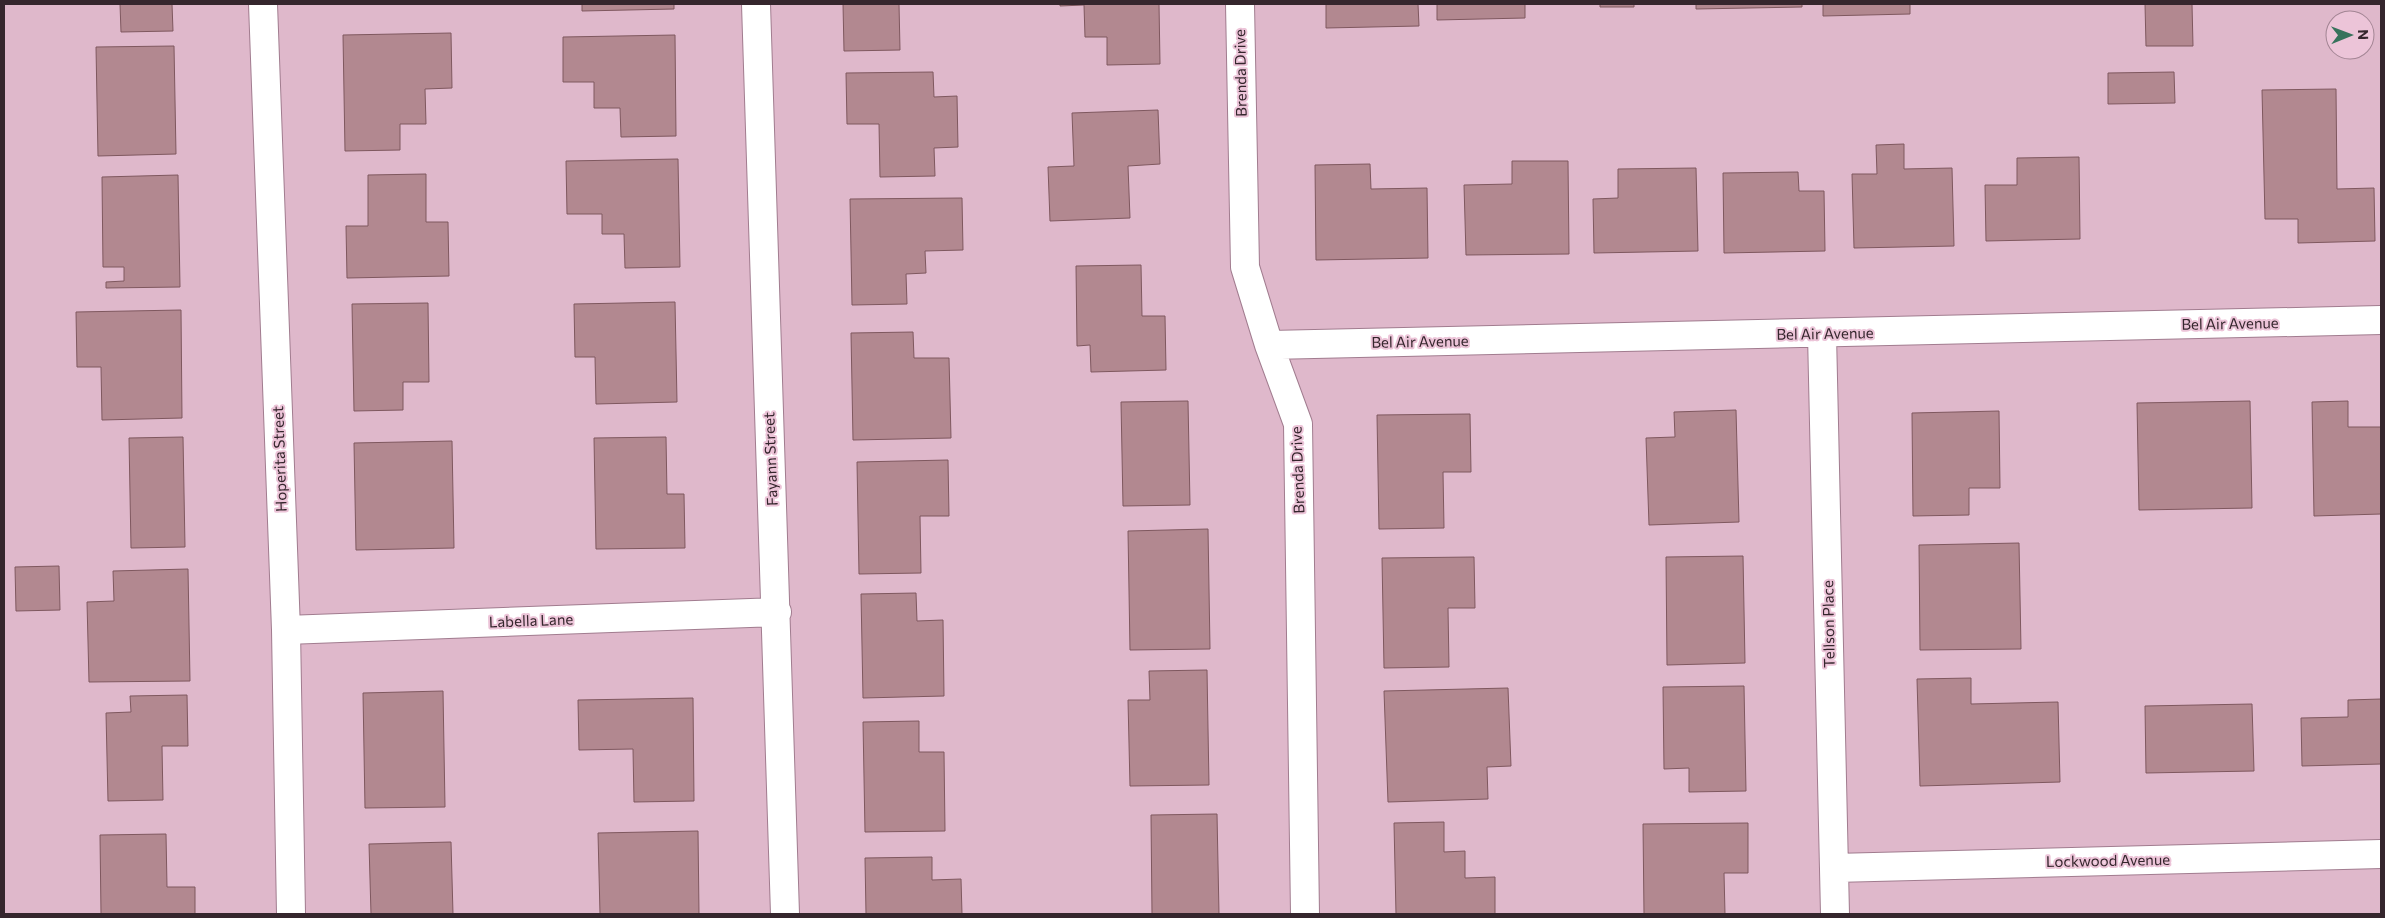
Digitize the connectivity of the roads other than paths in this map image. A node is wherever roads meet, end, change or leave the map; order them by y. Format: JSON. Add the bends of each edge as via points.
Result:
{"nodes":[{"id":1,"x":263,"y":4,"type":"edge"},
{"id":2,"x":756,"y":4,"type":"edge"},
{"id":3,"x":1240,"y":4,"type":"edge"},
{"id":4,"x":2381,"y":320,"type":"edge"},
{"id":5,"x":1822,"y":334,"type":"junction"},
{"id":6,"x":1269,"y":345,"type":"junction"},
{"id":7,"x":777,"y":612,"type":"junction"},
{"id":8,"x":286,"y":630,"type":"junction"},
{"id":9,"x":2381,"y":854,"type":"edge"},
{"id":10,"x":1834,"y":868,"type":"junction"},
{"id":11,"x":291,"y":914,"type":"edge"},
{"id":12,"x":785,"y":914,"type":"edge"},
{"id":13,"x":1306,"y":914,"type":"edge"},
{"id":14,"x":1835,"y":914,"type":"edge"}],
"edges":[{"from":1,"to":8,"type":"street","name":"Hoperita Street"},
{"from":2,"to":7,"type":"street","name":"Fayann Street"},
{"from":3,"to":6,"type":"street","name":"Brenda Drive","via":[[1246,267]]},
{"from":4,"to":5,"type":"street","name":"Bel Air Avenue"},
{"from":5,"to":6,"type":"street","name":"Bel Air Avenue"},
{"from":5,"to":10,"type":"street","name":"Tellson Place"},
{"from":6,"to":13,"type":"street","name":"Brenda Drive","via":[[1298,424]]},
{"from":7,"to":8,"type":"street","name":"Labella Lane"},
{"from":7,"to":12,"type":"street","name":"Fayann Street"},
{"from":8,"to":11,"type":"street","name":"Hoperita Street"},
{"from":9,"to":10,"type":"street","name":"Lockwood Avenue"},
{"from":10,"to":14,"type":"street","name":"Tellson Place"}]}
